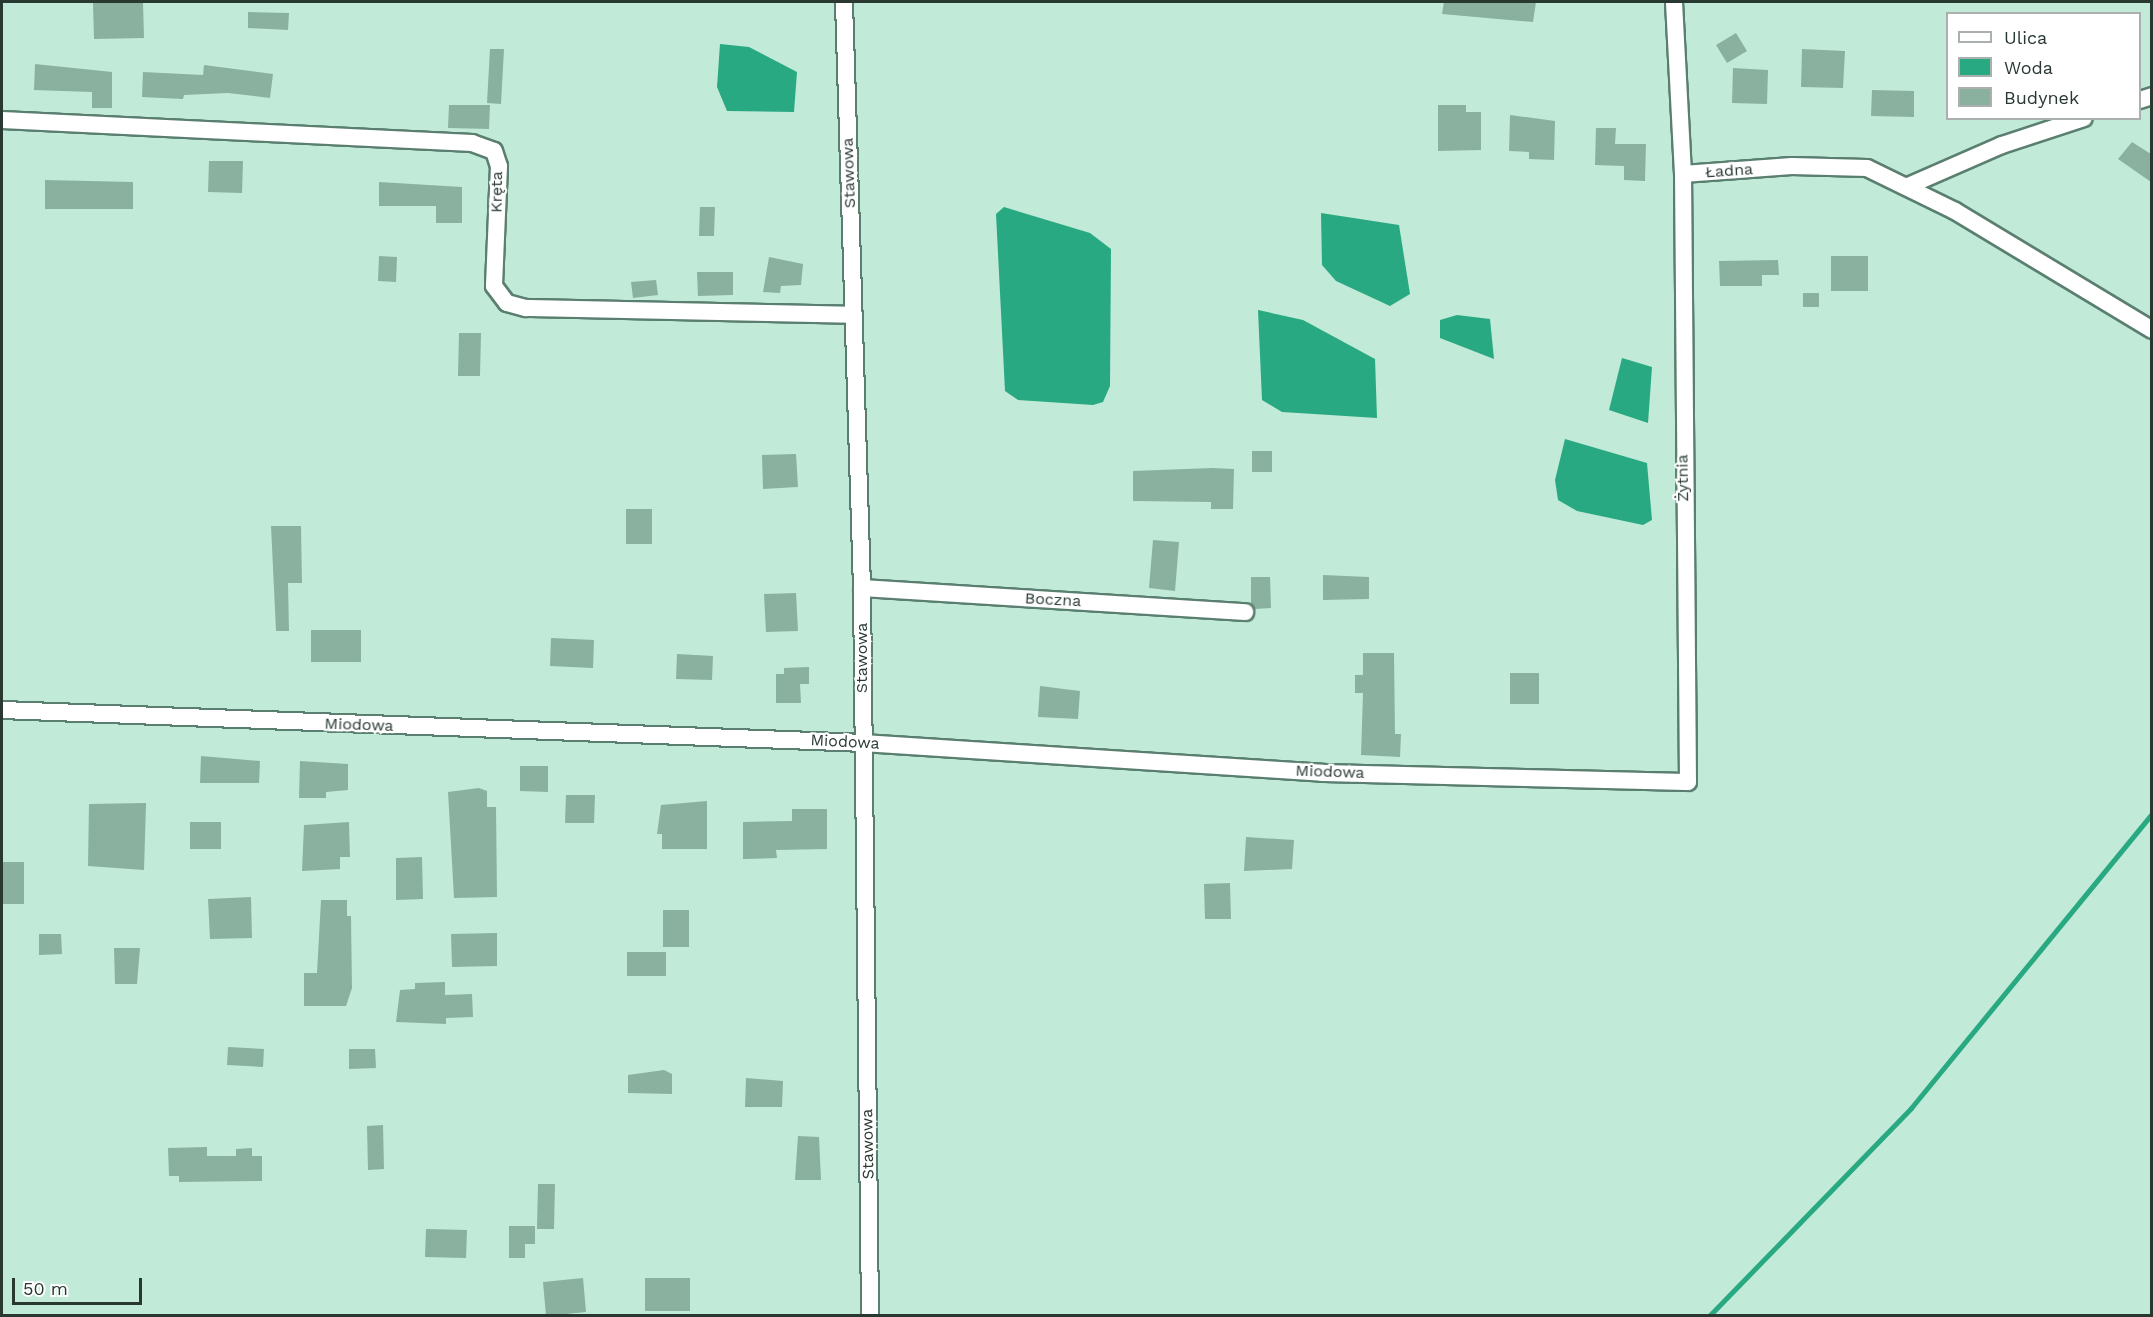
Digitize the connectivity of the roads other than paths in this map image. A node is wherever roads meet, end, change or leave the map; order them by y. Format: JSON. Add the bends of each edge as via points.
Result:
{"nodes":[{"id":1,"x":844,"y":2,"type":"edge"},
{"id":2,"x":1674,"y":2,"type":"edge"},
{"id":3,"x":2,"y":120,"type":"edge"},
{"id":4,"x":2078,"y":120,"type":"edge"},
{"id":5,"x":1683,"y":174,"type":"junction"},
{"id":6,"x":1908,"y":186,"type":"junction"},
{"id":7,"x":854,"y":315,"type":"junction"},
{"id":8,"x":2151,"y":330,"type":"edge"},
{"id":9,"x":862,"y":588,"type":"junction"},
{"id":10,"x":1245,"y":612,"type":"dead end"},
{"id":11,"x":2,"y":710,"type":"edge"},
{"id":12,"x":863,"y":743,"type":"junction"},
{"id":13,"x":1688,"y":782,"type":"joint"},
{"id":14,"x":870,"y":1316,"type":"edge"}],
"edges":[{"from":1,"to":7,"type":"street","name":"Stawowa"},
{"from":2,"to":5,"type":"street","name":"Ładna"},
{"from":3,"to":7,"type":"street","name":"Kręta","via":[[472,143],[494,151],[499,166],[494,286],[507,303],[526,308]]},
{"from":4,"to":6,"type":"street","via":[[2002,145]]},
{"from":5,"to":6,"type":"street","name":"Ładna","via":[[1851,165]]},
{"from":5,"to":13,"type":"street","name":"Żytnia"},
{"from":6,"to":8,"type":"street","name":"Ładna"},
{"from":7,"to":9,"type":"street","name":"Stawowa"},
{"from":9,"to":10,"type":"street","name":"Boczna"},
{"from":9,"to":12,"type":"street","name":"Stawowa"},
{"from":11,"to":12,"type":"street","name":"Miodowa"},
{"from":12,"to":13,"type":"street","name":"Miodowa","via":[[1322,773]]},
{"from":12,"to":14,"type":"street","name":"Stawowa"}]}
